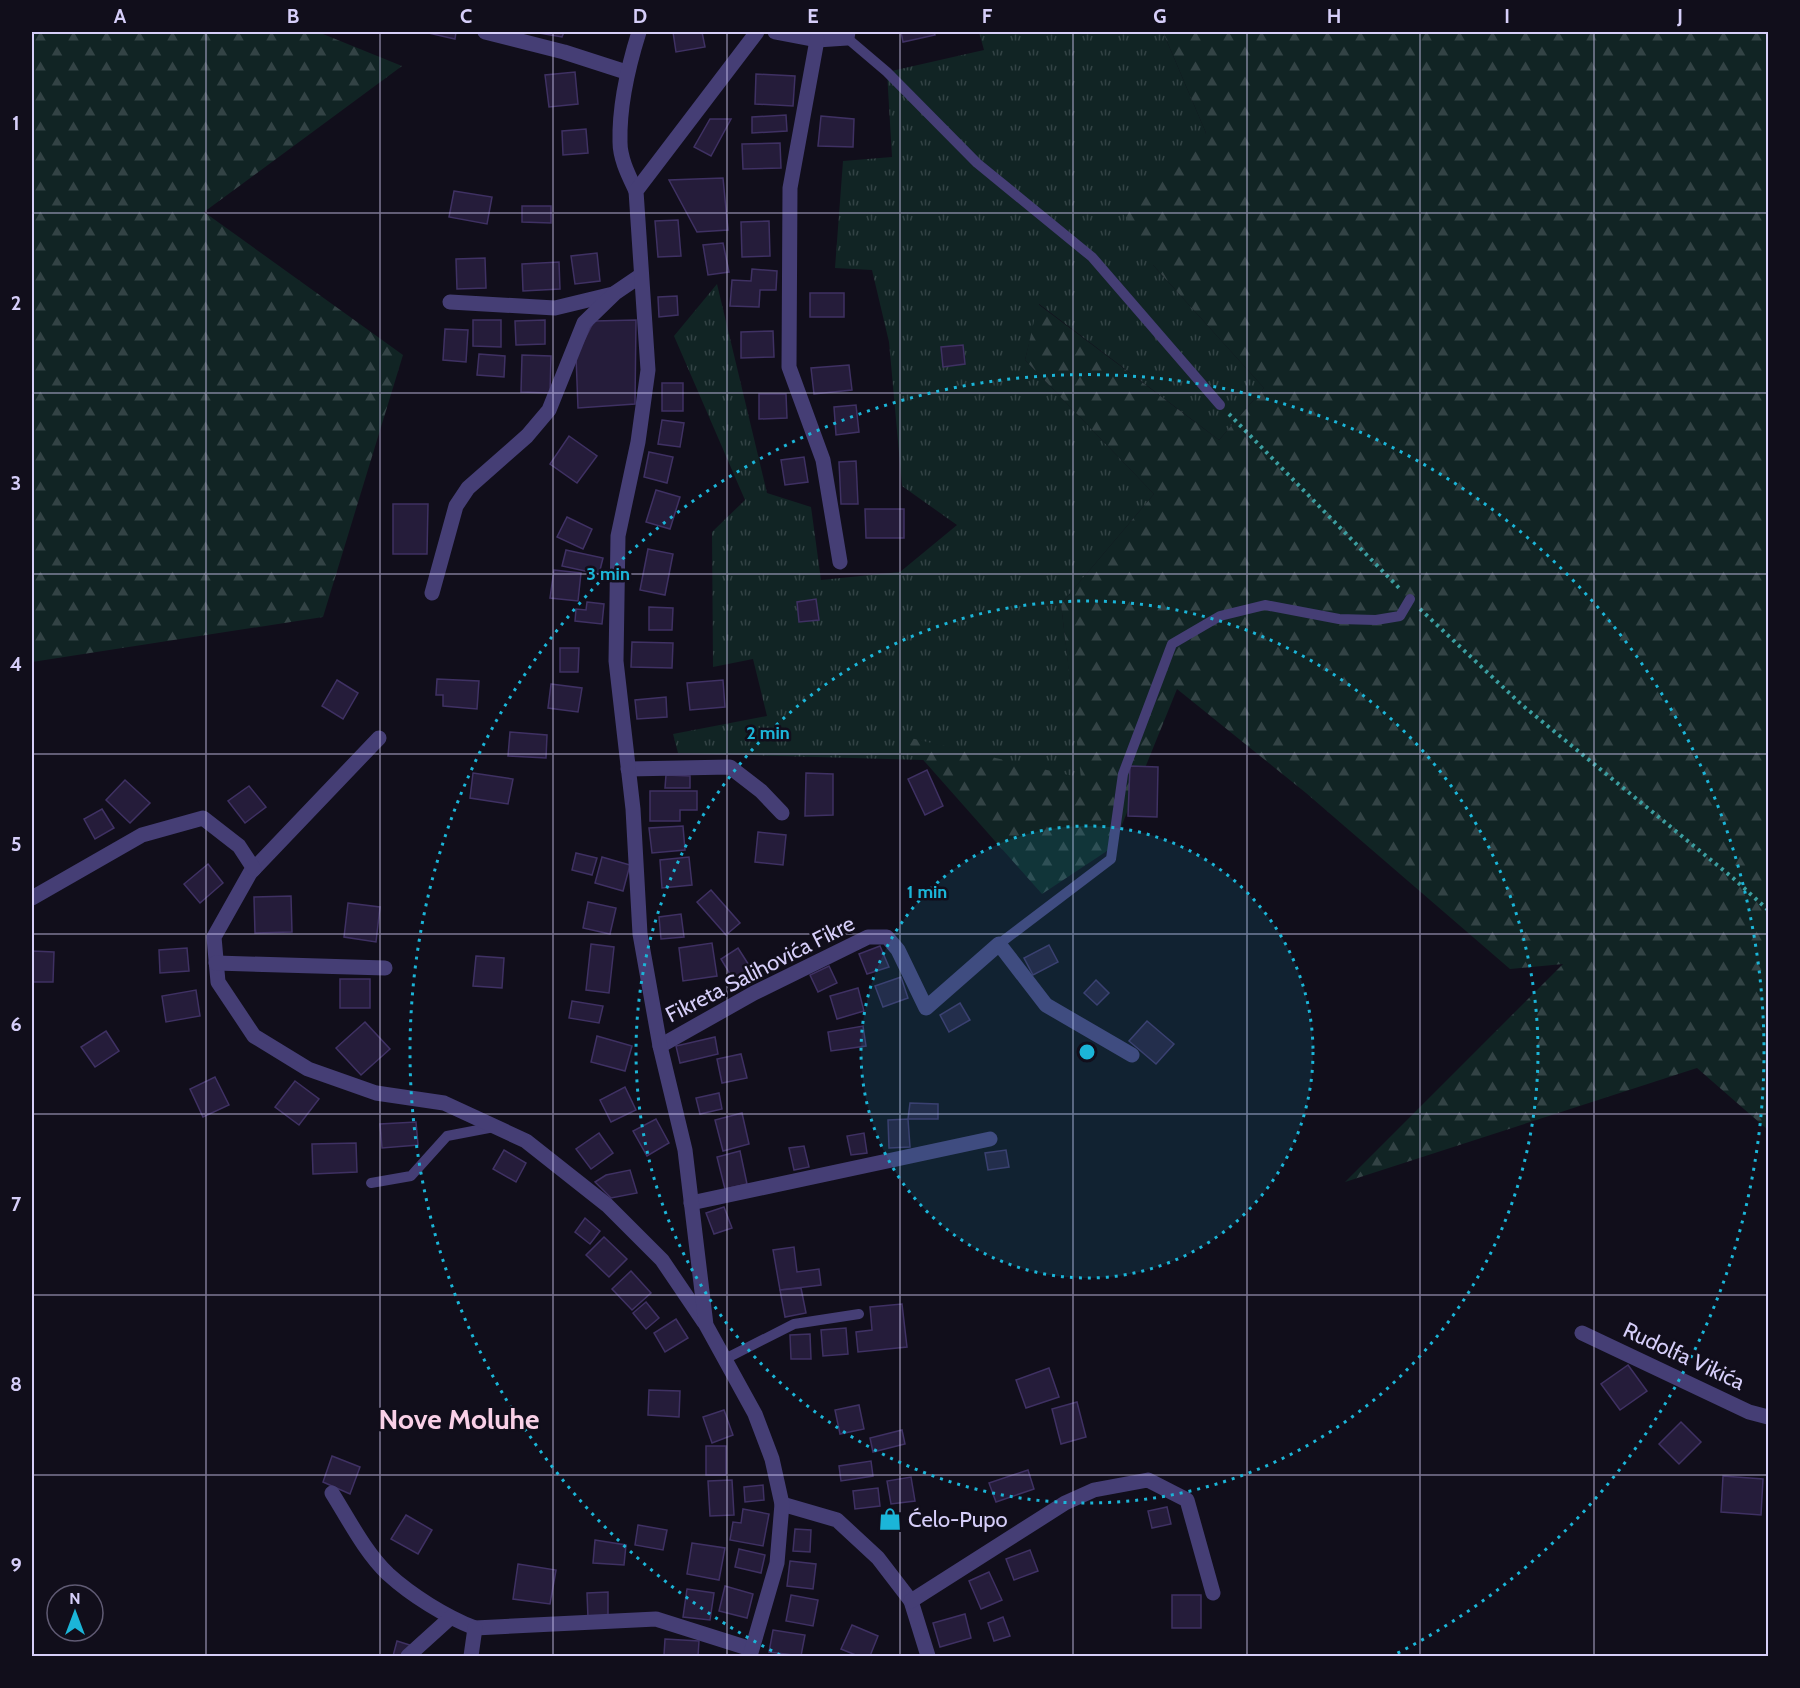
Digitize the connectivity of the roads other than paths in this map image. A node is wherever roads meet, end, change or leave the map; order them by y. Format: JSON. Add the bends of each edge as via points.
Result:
{"nodes":[{"id":1,"x":486,"y":32,"type":"edge"},
{"id":2,"x":639,"y":32,"type":"edge"},
{"id":3,"x":757,"y":32,"type":"edge"},
{"id":4,"x":775,"y":32,"type":"edge"},
{"id":5,"x":847,"y":35,"type":"edge"},
{"id":6,"x":817,"y":40,"type":"junction"},
{"id":7,"x":626,"y":72,"type":"junction"},
{"id":8,"x":636,"y":191,"type":"junction"},
{"id":9,"x":640,"y":276,"type":"junction"},
{"id":10,"x":615,"y":293,"type":"junction"},
{"id":11,"x":450,"y":302,"type":"dead end"},
{"id":12,"x":1220,"y":405,"type":"road end"},
{"id":13,"x":840,"y":562,"type":"dead end"},
{"id":14,"x":432,"y":593,"type":"dead end"},
{"id":15,"x":1410,"y":599,"type":"road end"},
{"id":16,"x":379,"y":738,"type":"dead end"},
{"id":17,"x":628,"y":769,"type":"junction"},
{"id":18,"x":782,"y":813,"type":"dead end"},
{"id":19,"x":254,"y":868,"type":"junction"},
{"id":20,"x":32,"y":898,"type":"edge"},
{"id":21,"x":999,"y":944,"type":"junction"},
{"id":22,"x":216,"y":963,"type":"junction"},
{"id":23,"x":385,"y":968,"type":"dead end"},
{"id":24,"x":660,"y":1046,"type":"junction"},
{"id":25,"x":1132,"y":1055,"type":"dead end"},
{"id":26,"x":494,"y":1126,"type":"junction"},
{"id":27,"x":990,"y":1139,"type":"dead end"},
{"id":28,"x":371,"y":1183,"type":"dead end"},
{"id":29,"x":691,"y":1203,"type":"junction"},
{"id":30,"x":859,"y":1314,"type":"dead end"},
{"id":31,"x":706,"y":1325,"type":"junction"},
{"id":32,"x":1582,"y":1333,"type":"dead end"},
{"id":33,"x":725,"y":1359,"type":"junction"},
{"id":34,"x":1768,"y":1417,"type":"edge"},
{"id":35,"x":332,"y":1493,"type":"dead end"},
{"id":36,"x":782,"y":1504,"type":"junction"},
{"id":37,"x":1213,"y":1593,"type":"dead end"},
{"id":38,"x":911,"y":1602,"type":"junction"},
{"id":39,"x":450,"y":1618,"type":"junction"},
{"id":40,"x":475,"y":1628,"type":"junction"},
{"id":41,"x":751,"y":1653,"type":"edge"},
{"id":42,"x":408,"y":1656,"type":"edge"},
{"id":43,"x":471,"y":1656,"type":"edge"},
{"id":44,"x":928,"y":1656,"type":"edge"}],
"edges":[{"from":1,"to":7,"type":"street","via":[[564,51]]},
{"from":2,"to":7,"type":"street","name":"Fikreta Salihovića Fikre"},
{"from":3,"to":8,"type":"street"},
{"from":4,"to":6,"type":"street"},
{"from":5,"to":6,"type":"street"},
{"from":5,"to":12,"type":"lane","via":[[977,163],[1092,257]]},
{"from":6,"to":13,"type":"street","via":[[790,188],[789,367],[824,460]]},
{"from":7,"to":8,"type":"street","name":"Fikreta Salihovića Fikre","via":[[620,144]]},
{"from":8,"to":9,"type":"street","name":"Fikreta Salihovića Fikre"},
{"from":9,"to":10,"type":"street"},
{"from":9,"to":17,"type":"street","name":"Fikreta Salihovića Fikre","via":[[648,370],[618,536],[616,661]]},
{"from":10,"to":11,"type":"street","via":[[555,308]]},
{"from":10,"to":14,"type":"street","via":[[584,323],[549,410],[462,497]]},
{"from":15,"to":21,"type":"lane","via":[[1400,616],[1376,620],[1339,619],[1265,604],[1220,616],[1172,644],[1123,774],[1111,859]]},
{"from":16,"to":19,"type":"street","name":"Fikreta Salihovića Fikre"},
{"from":17,"to":18,"type":"street","via":[[730,767]]},
{"from":17,"to":24,"type":"street","name":"Fikreta Salihovića Fikre","via":[[640,934]]},
{"from":19,"to":20,"type":"street","via":[[239,846],[203,818],[142,835]]},
{"from":19,"to":22,"type":"street","name":"Fikreta Salihovića Fikre","via":[[214,937]]},
{"from":21,"to":24,"type":"street","name":"Fikreta Salihovića Fikre","via":[[926,1008],[898,950],[887,937],[868,937],[754,993]]},
{"from":21,"to":25,"type":"street","via":[[1046,1005]]},
{"from":22,"to":23,"type":"street"},
{"from":22,"to":26,"type":"street","name":"Fikreta Salihovića Fikre","via":[[218,982],[254,1036],[308,1069],[376,1093],[444,1103]]},
{"from":24,"to":29,"type":"street","name":"Fikreta Salihovića Fikre","via":[[685,1150]]},
{"from":26,"to":28,"type":"lane","via":[[447,1136],[411,1176]]},
{"from":26,"to":31,"type":"street","name":"Fikreta Salihovića Fikre","via":[[525,1141],[607,1205],[662,1260]]},
{"from":27,"to":29,"type":"street"},
{"from":29,"to":31,"type":"street","name":"Fikreta Salihovića Fikre"},
{"from":30,"to":33,"type":"lane","via":[[794,1324]]},
{"from":31,"to":33,"type":"street","name":"Fikreta Salihovića Fikre"},
{"from":32,"to":34,"type":"street","name":"Rudolfa Vikića","via":[[1749,1412]]},
{"from":33,"to":36,"type":"street","name":"Fikreta Salihovića Fikre","via":[[755,1414],[772,1459]]},
{"from":35,"to":39,"type":"street","name":"Fikreta Salihovića Fikre","via":[[388,1574]]},
{"from":36,"to":38,"type":"street","via":[[837,1520],[878,1558]]},
{"from":36,"to":41,"type":"street","name":"Fikreta Salihovića Fikre","via":[[777,1563]]},
{"from":37,"to":38,"type":"street","via":[[1187,1500],[1148,1480],[1094,1490],[1065,1503]]},
{"from":38,"to":44,"type":"street"},
{"from":39,"to":40,"type":"street","name":"Fikreta Salihovića Fikre"},
{"from":39,"to":42,"type":"street"},
{"from":40,"to":41,"type":"street","name":"Fikreta Salihovića Fikre","via":[[656,1619]]},
{"from":40,"to":43,"type":"street"}]}
